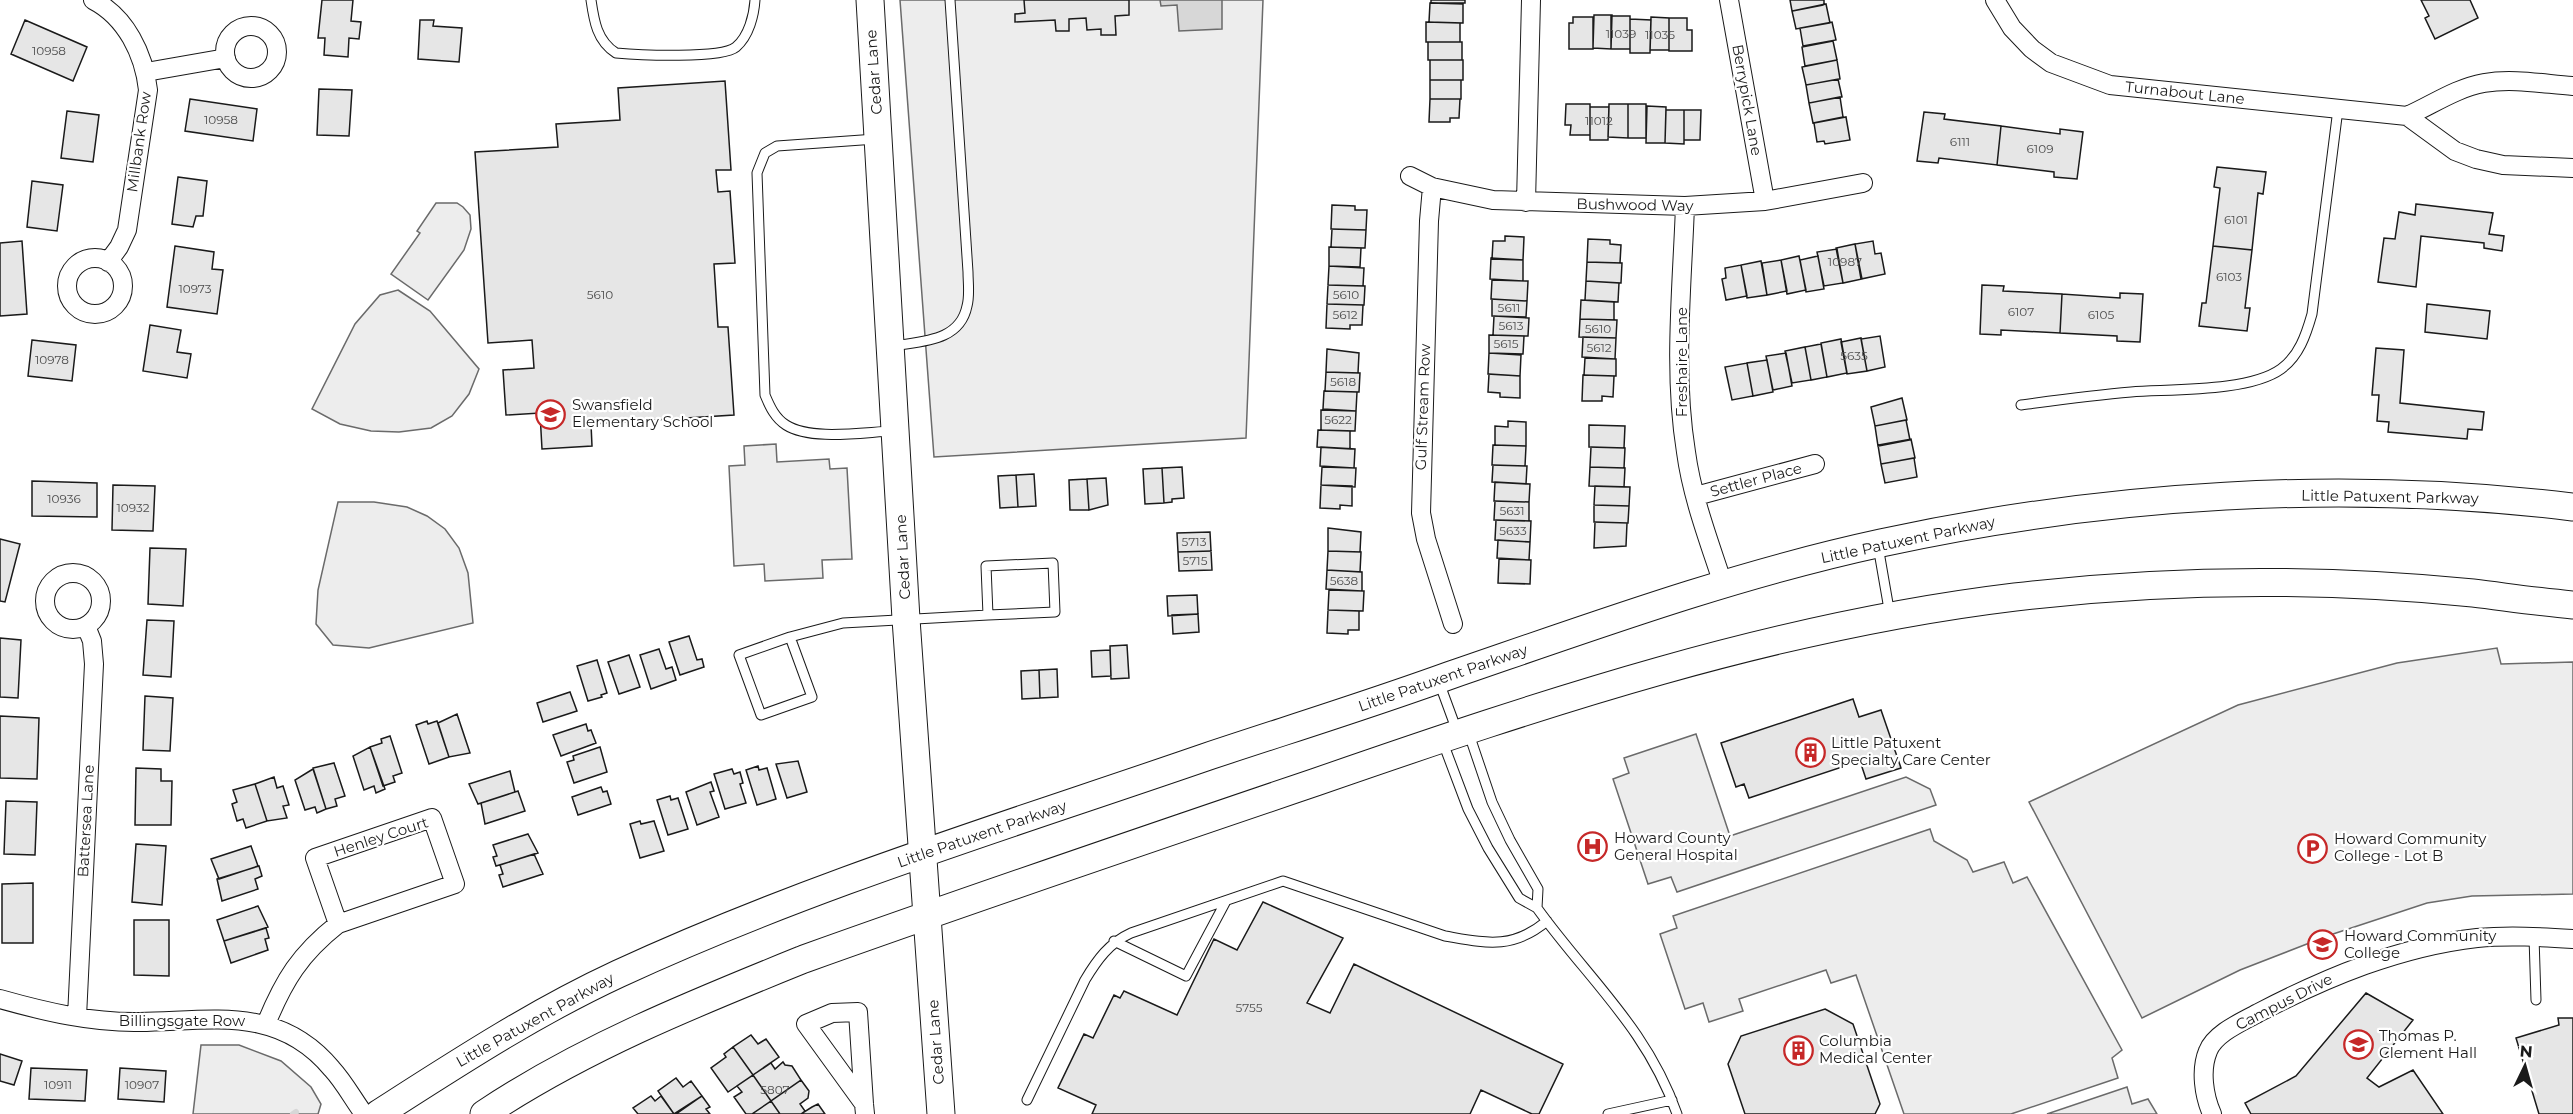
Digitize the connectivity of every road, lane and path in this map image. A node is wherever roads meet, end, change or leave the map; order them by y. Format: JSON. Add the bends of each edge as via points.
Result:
{"nodes":[{"id":1,"x":93,"y":0,"type":"edge"},
{"id":2,"x":591,"y":0,"type":"edge"},
{"id":3,"x":755,"y":0,"type":"edge"},
{"id":4,"x":870,"y":0,"type":"edge"},
{"id":5,"x":950,"y":0,"type":"edge"},
{"id":6,"x":1531,"y":0,"type":"edge"},
{"id":7,"x":1729,"y":0,"type":"edge"},
{"id":8,"x":1995,"y":0,"type":"edge"},
{"id":9,"x":226,"y":58,"type":"dead end"},
{"id":10,"x":146,"y":72,"type":"junction"},
{"id":11,"x":2573,"y":86,"type":"edge"},
{"id":12,"x":2338,"y":109,"type":"junction"},
{"id":13,"x":2407,"y":116,"type":"junction"},
{"id":14,"x":878,"y":139,"type":"junction"},
{"id":15,"x":2573,"y":168,"type":"edge"},
{"id":16,"x":1410,"y":176,"type":"dead end"},
{"id":17,"x":1863,"y":183,"type":"dead end"},
{"id":18,"x":1432,"y":187,"type":"junction"},
{"id":19,"x":1765,"y":201,"type":"junction"},
{"id":20,"x":1526,"y":202,"type":"junction"},
{"id":21,"x":1685,"y":206,"type":"junction"},
{"id":22,"x":108,"y":262,"type":"dead end"},
{"id":23,"x":891,"y":346,"type":"junction"},
{"id":24,"x":2021,"y":405,"type":"dead end"},
{"id":25,"x":896,"y":431,"type":"junction"},
{"id":26,"x":1815,"y":465,"type":"dead end"},
{"id":27,"x":1696,"y":496,"type":"junction"},
{"id":28,"x":2573,"y":507,"type":"edge"},
{"id":29,"x":1878,"y":543,"type":"junction"},
{"id":30,"x":1723,"y":584,"type":"junction"},
{"id":31,"x":2573,"y":605,"type":"edge"},
{"id":32,"x":988,"y":615,"type":"junction"},
{"id":33,"x":1890,"y":615,"type":"junction"},
{"id":34,"x":906,"y":619,"type":"junction"},
{"id":35,"x":1453,"y":624,"type":"dead end"},
{"id":36,"x":86,"y":626,"type":"dead end"},
{"id":37,"x":790,"y":637,"type":"junction"},
{"id":38,"x":1438,"y":680,"type":"junction"},
{"id":39,"x":1457,"y":733,"type":"junction"},
{"id":40,"x":922,"y":854,"type":"junction"},
{"id":41,"x":1226,"y":901,"type":"junction"},
{"id":42,"x":1537,"y":908,"type":"junction"},
{"id":43,"x":927,"y":915,"type":"junction"},
{"id":44,"x":1546,"y":921,"type":"junction"},
{"id":45,"x":338,"y":924,"type":"junction"},
{"id":46,"x":2534,"y":937,"type":"junction"},
{"id":47,"x":2573,"y":939,"type":"edge"},
{"id":48,"x":1114,"y":941,"type":"junction"},
{"id":49,"x":0,"y":999,"type":"edge"},
{"id":50,"x":2536,"y":1000,"type":"dead end"},
{"id":51,"x":77,"y":1017,"type":"junction"},
{"id":52,"x":266,"y":1024,"type":"junction"},
{"id":53,"x":1027,"y":1100,"type":"dead end"},
{"id":54,"x":1672,"y":1100,"type":"junction"},
{"id":55,"x":865,"y":1109,"type":"edge"},
{"id":56,"x":364,"y":1114,"type":"edge"},
{"id":57,"x":378,"y":1114,"type":"edge"},
{"id":58,"x":484,"y":1114,"type":"edge"},
{"id":59,"x":941,"y":1114,"type":"edge"},
{"id":60,"x":1608,"y":1114,"type":"edge"},
{"id":61,"x":1677,"y":1114,"type":"edge"},
{"id":62,"x":2212,"y":1114,"type":"edge"}],
"edges":[{"from":1,"to":10,"type":"street","name":"Millbank Row","via":[[116,17],[128,33]]},
{"from":2,"to":3,"type":"lane","via":[[600,37],[616,53],[694,54],[736,47],[751,23]]},
{"from":4,"to":14,"type":"main road","name":"Cedar Lane"},
{"from":5,"to":23,"type":"lane","via":[[968,303],[955,329],[940,338]]},
{"from":6,"to":20,"type":"street"},
{"from":7,"to":19,"type":"street","name":"Berrypick Lane"},
{"from":8,"to":12,"type":"street","name":"Turnabout Lane","via":[[2032,50],[2051,63],[2110,85]]},
{"from":9,"to":10,"type":"street"},
{"from":10,"to":22,"type":"street","name":"Millbank Row","via":[[147,100],[127,231]]},
{"from":11,"to":13,"type":"street","via":[[2484,83]]},
{"from":12,"to":13,"type":"street","name":"Turnabout Lane"},
{"from":12,"to":24,"type":"lane","via":[[2312,314],[2306,338],[2281,369],[2244,384]]},
{"from":13,"to":15,"type":"street","via":[[2455,151],[2476,159],[2503,165]]},
{"from":14,"to":23,"type":"main road","name":"Cedar Lane"},
{"from":14,"to":25,"type":"lane","via":[[777,146],[765,153],[757,173],[765,395],[772,412],[787,426],[802,431]]},
{"from":16,"to":18,"type":"street","name":"Bushwood Way"},
{"from":17,"to":19,"type":"street","name":"Bushwood Way"},
{"from":18,"to":20,"type":"street","name":"Bushwood Way","via":[[1493,200]]},
{"from":18,"to":35,"type":"street","name":"Gulf Stream Row","via":[[1421,513]]},
{"from":19,"to":21,"type":"street","name":"Bushwood Way"},
{"from":20,"to":21,"type":"street","name":"Bushwood Way"},
{"from":21,"to":27,"type":"street","name":"Freshaire Lane","via":[[1679,373],[1686,454]]},
{"from":23,"to":25,"type":"main road","name":"Cedar Lane"},
{"from":25,"to":34,"type":"main road","name":"Cedar Lane"},
{"from":26,"to":27,"type":"street","name":"Settler Place"},
{"from":27,"to":30,"type":"street","name":"Freshaire Lane"},
{"from":28,"to":29,"type":"main road","name":"Little Patuxent Parkway","via":[[2391,494],[2239,496],[2084,508]]},
{"from":29,"to":30,"type":"main road","name":"Little Patuxent Parkway"},
{"from":29,"to":33,"type":"lane"},
{"from":30,"to":38,"type":"main road","name":"Little Patuxent Parkway","via":[[1659,602]]},
{"from":31,"to":33,"type":"main road","via":[[2393,587],[2249,583],[2097,589]]},
{"from":32,"to":32,"type":"lane","via":[[986,566],[1053,563],[1055,612]]},
{"from":32,"to":34,"type":"lane"},
{"from":33,"to":39,"type":"main road","via":[[1676,665]]},
{"from":34,"to":37,"type":"lane","via":[[843,623]]},
{"from":34,"to":40,"type":"main road","name":"Cedar Lane"},
{"from":36,"to":51,"type":"street","name":"Battersea Lane","via":[[94,664]]},
{"from":37,"to":37,"type":"lane","via":[[739,655],[761,715],[812,697]]},
{"from":38,"to":39,"type":"lane"},
{"from":38,"to":40,"type":"main road","name":"Little Patuxent Parkway"},
{"from":39,"to":42,"type":"lane","via":[[1471,740],[1501,821],[1538,889]]},
{"from":39,"to":42,"type":"lane","via":[[1445,748],[1468,809],[1519,898]]},
{"from":39,"to":43,"type":"main road"},
{"from":40,"to":43,"type":"main road","name":"Cedar Lane"},
{"from":40,"to":57,"type":"main road","name":"Little Patuxent Parkway","via":[[708,935],[613,976],[535,1017]]},
{"from":41,"to":44,"type":"lane","via":[[1283,880],[1445,936],[1511,942],[1530,935]]},
{"from":41,"to":48,"type":"lane"},
{"from":41,"to":48,"type":"lane","via":[[1186,976]]},
{"from":42,"to":44,"type":"lane"},
{"from":43,"to":58,"type":"main road","via":[[804,959],[633,1031]]},
{"from":43,"to":59,"type":"main road","name":"Cedar Lane"},
{"from":44,"to":54,"type":"lane","via":[[1631,1025],[1651,1055]]},
{"from":45,"to":45,"type":"street","name":"Henley Court","via":[[315,858],[432,818],[455,884]]},
{"from":45,"to":52,"type":"street","name":"Henley Court","via":[[308,949],[290,972]]},
{"from":46,"to":47,"type":"street","name":"Campus Drive"},
{"from":46,"to":50,"type":"lane"},
{"from":46,"to":62,"type":"street","name":"Campus Drive","via":[[2477,938],[2392,956],[2299,991],[2240,1023],[2208,1050],[2205,1092]]},
{"from":48,"to":53,"type":"lane","via":[[1085,980]]},
{"from":49,"to":51,"type":"street","name":"Billingsgate Row"},
{"from":51,"to":52,"type":"street","name":"Billingsgate Row","via":[[139,1023],[216,1019]]},
{"from":52,"to":56,"type":"street","name":"Billingsgate Row","via":[[291,1034],[315,1052]]},
{"from":54,"to":60,"type":"lane"},
{"from":54,"to":61,"type":"lane"},
{"from":55,"to":55,"type":"street","via":[[858,1012],[832,1012],[806,1024]]}]}
